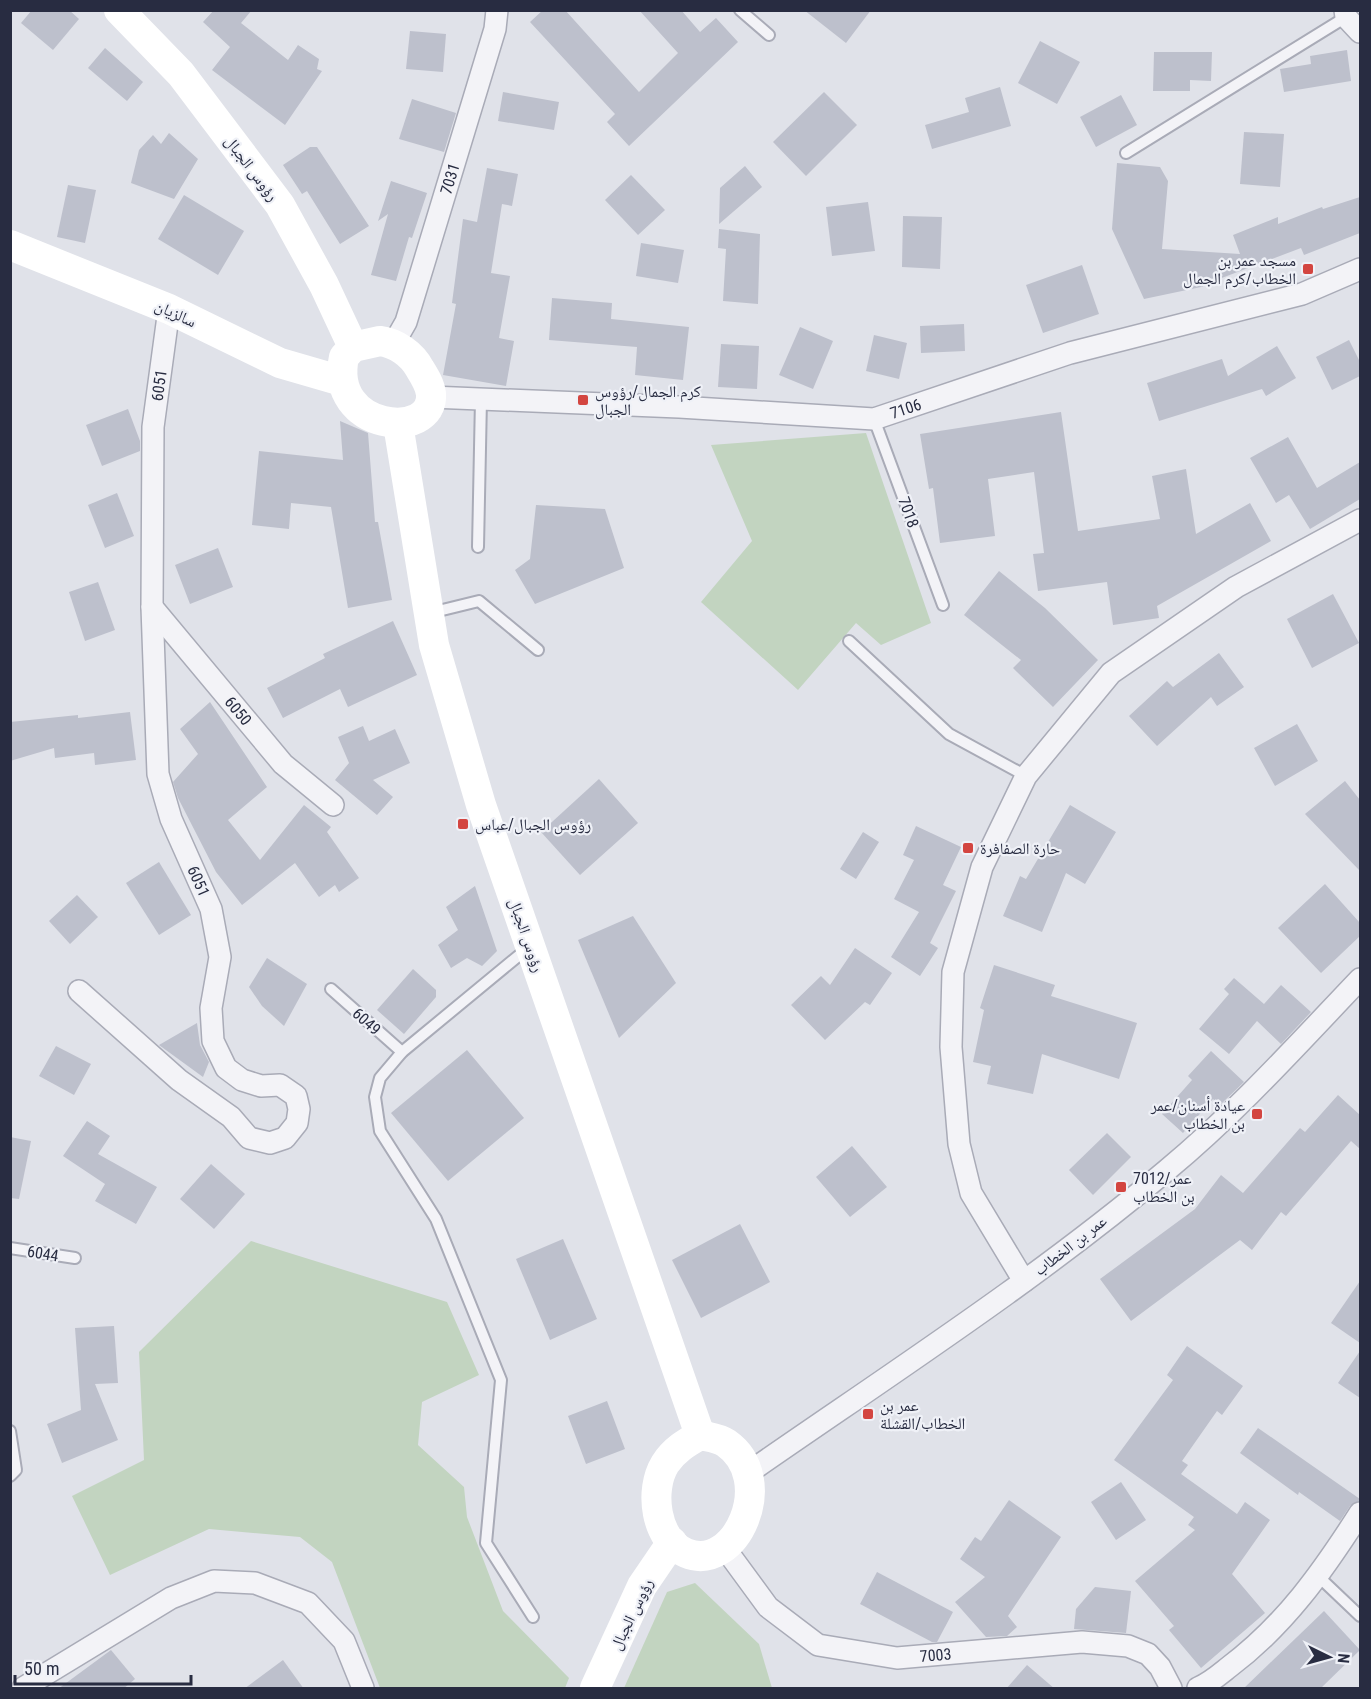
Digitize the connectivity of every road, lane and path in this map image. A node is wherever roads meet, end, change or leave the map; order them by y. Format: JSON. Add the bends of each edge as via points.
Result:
{"nodes":[{"id":1,"x":119,"y":10,"type":"edge"},
{"id":2,"x":497,"y":10,"type":"edge"},
{"id":3,"x":740,"y":10,"type":"edge"},
{"id":4,"x":1350,"y":20,"type":"edge"},
{"id":5,"x":769,"y":35,"type":"dead end"},
{"id":6,"x":1126,"y":153,"type":"dead end"},
{"id":7,"x":10,"y":245,"type":"edge"},
{"id":8,"x":1360,"y":269,"type":"edge"},
{"id":9,"x":169,"y":309,"type":"junction"},
{"id":10,"x":394,"y":343,"type":"junction"},
{"id":11,"x":353,"y":347,"type":"junction"},
{"id":12,"x":342,"y":381,"type":"junction"},
{"id":13,"x":431,"y":397,"type":"junction"},
{"id":14,"x":481,"y":399,"type":"junction"},
{"id":15,"x":874,"y":419,"type":"junction"},
{"id":16,"x":398,"y":424,"type":"junction"},
{"id":17,"x":1360,"y":520,"type":"edge"},
{"id":18,"x":478,"y":547,"type":"dead end"},
{"id":19,"x":943,"y":605,"type":"dead end"},
{"id":20,"x":152,"y":607,"type":"junction"},
{"id":21,"x":429,"y":613,"type":"junction"},
{"id":22,"x":849,"y":641,"type":"dead end"},
{"id":23,"x":538,"y":650,"type":"dead end"},
{"id":24,"x":1026,"y":777,"type":"junction"},
{"id":25,"x":333,"y":805,"type":"dead end"},
{"id":26,"x":531,"y":945,"type":"junction"},
{"id":27,"x":1360,"y":979,"type":"edge"},
{"id":28,"x":331,"y":989,"type":"dead end"},
{"id":29,"x":79,"y":992,"type":"dead end"},
{"id":30,"x":402,"y":1052,"type":"junction"},
{"id":31,"x":10,"y":1248,"type":"edge"},
{"id":32,"x":75,"y":1258,"type":"dead end"},
{"id":33,"x":1024,"y":1281,"type":"junction"},
{"id":34,"x":10,"y":1431,"type":"edge"},
{"id":35,"x":700,"y":1435,"type":"junction"},
{"id":36,"x":748,"y":1473,"type":"junction"},
{"id":37,"x":10,"y":1476,"type":"edge"},
{"id":38,"x":1360,"y":1513,"type":"edge"},
{"id":39,"x":672,"y":1542,"type":"junction"},
{"id":40,"x":724,"y":1547,"type":"junction"},
{"id":41,"x":1319,"y":1577,"type":"junction"},
{"id":42,"x":1360,"y":1616,"type":"edge"},
{"id":43,"x":532,"y":1617,"type":"dead end"},
{"id":44,"x":23,"y":1689,"type":"edge"},
{"id":45,"x":363,"y":1689,"type":"edge"},
{"id":46,"x":595,"y":1689,"type":"edge"},
{"id":47,"x":1171,"y":1689,"type":"edge"},
{"id":48,"x":1198,"y":1689,"type":"edge"}],
"edges":[{"from":1,"to":11,"type":"street","name":"رؤوس الجبال","via":[[182,74],[280,205]]},
{"from":2,"to":10,"type":"street","name":"7031","via":[[495,29],[406,322]]},
{"from":3,"to":5,"type":"lane"},
{"from":4,"to":6,"type":"lane"},
{"from":7,"to":9,"type":"street","name":"سالزيان"},
{"from":8,"to":15,"type":"street","name":"7106","via":[[1302,294],[1070,353]]},
{"from":9,"to":12,"type":"street","name":"سالزيان","via":[[279,363]]},
{"from":9,"to":20,"type":"street","name":"6051","via":[[153,427]]},
{"from":10,"to":11,"type":"street","via":[[380,341]]},
{"from":10,"to":13,"type":"street","via":[[418,365]]},
{"from":11,"to":12,"type":"street","via":[[344,357]]},
{"from":12,"to":16,"type":"street","via":[[356,405],[372,418]]},
{"from":13,"to":14,"type":"street","name":"7106"},
{"from":13,"to":16,"type":"street","via":[[424,413]]},
{"from":14,"to":15,"type":"street","name":"7106"},
{"from":14,"to":18,"type":"lane"},
{"from":15,"to":19,"type":"lane","name":"7018"},
{"from":16,"to":21,"type":"street","name":"رؤوس الجبال"},
{"from":17,"to":24,"type":"street","via":[[1236,587],[1111,673]]},
{"from":20,"to":25,"type":"street","name":"6050","via":[[283,764]]},
{"from":20,"to":29,"type":"street","name":"6051","via":[[158,774],[171,819],[211,909],[220,957],[211,1008],[213,1041],[226,1068],[242,1080],[261,1086],[280,1085],[296,1096],[297,1123],[285,1138],[270,1143],[249,1138],[231,1117],[179,1080]]},
{"from":21,"to":23,"type":"lane","via":[[479,601]]},
{"from":21,"to":26,"type":"street","name":"رؤوس الجبال","via":[[434,645],[481,805]]},
{"from":22,"to":24,"type":"lane","via":[[949,734]]},
{"from":24,"to":33,"type":"street","via":[[979,877],[953,972],[951,1047],[959,1144],[971,1193]]},
{"from":26,"to":30,"type":"lane"},
{"from":26,"to":35,"type":"street","name":"رؤوس الجبال"},
{"from":27,"to":33,"type":"street","name":"عمر بن الخطاب","via":[[1247,1097],[1167,1170]]},
{"from":28,"to":30,"type":"lane","name":"6049"},
{"from":30,"to":43,"type":"lane","via":[[380,1078],[375,1096],[380,1131],[436,1219],[501,1380],[486,1543]]},
{"from":31,"to":32,"type":"lane","name":"6044"},
{"from":33,"to":36,"type":"street","name":"عمر بن الخطاب"},
{"from":34,"to":37,"type":"lane","via":[[16,1470]]},
{"from":35,"to":36,"type":"street","via":[[724,1441],[737,1452]]},
{"from":35,"to":39,"type":"street","via":[[680,1447],[664,1465],[657,1487],[656,1507]]},
{"from":36,"to":40,"type":"street","via":[[749,1508],[740,1530]]},
{"from":38,"to":41,"type":"street"},
{"from":39,"to":40,"type":"street","via":[[685,1553],[702,1557]]},
{"from":39,"to":46,"type":"street","name":"رؤوس الجبال","via":[[642,1586]]},
{"from":40,"to":47,"type":"street","name":"7003","via":[[768,1607],[818,1645],[897,1658],[1082,1642],[1128,1646],[1149,1654]]},
{"from":41,"to":42,"type":"lane"},
{"from":41,"to":48,"type":"street","via":[[1276,1628]]},
{"from":44,"to":45,"type":"street","via":[[171,1598],[214,1581],[255,1582],[308,1603],[344,1641]]}]}
